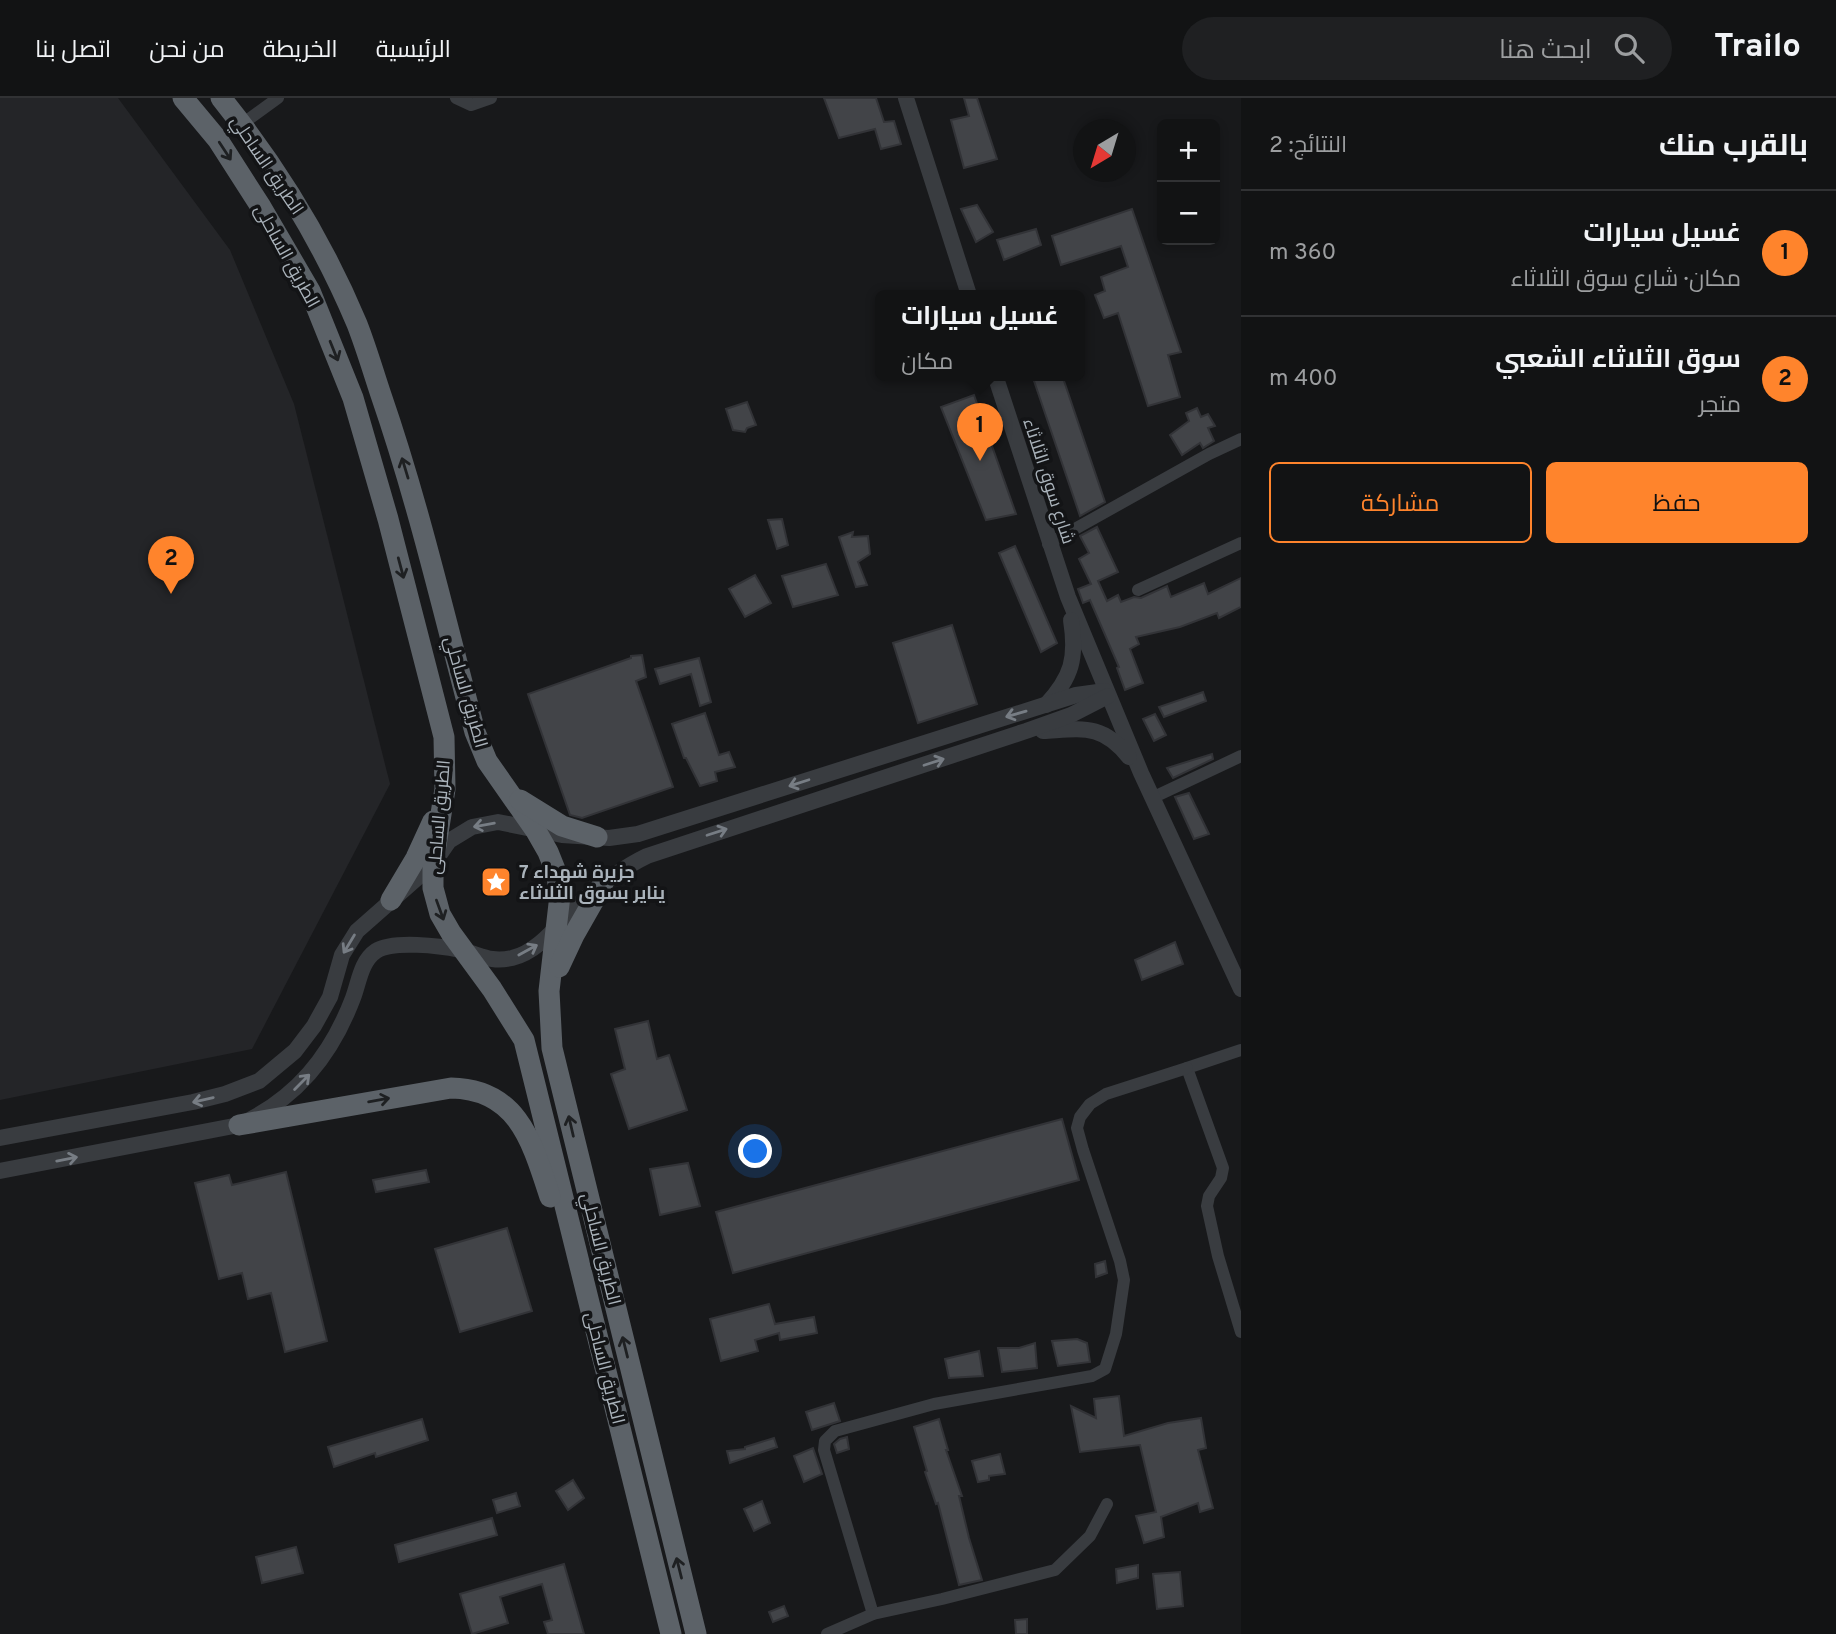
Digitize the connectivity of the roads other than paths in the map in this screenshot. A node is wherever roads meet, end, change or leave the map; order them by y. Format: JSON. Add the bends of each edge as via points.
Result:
{"nodes":[{"id":1,"x":183,"y":98,"type":"edge"},
{"id":2,"x":221,"y":98,"type":"edge"},
{"id":3,"x":278,"y":98,"type":"edge"},
{"id":4,"x":456,"y":98,"type":"edge"},
{"id":5,"x":491,"y":98,"type":"edge"},
{"id":6,"x":906,"y":98,"type":"edge"},
{"id":7,"x":242,"y":124,"type":"junction"},
{"id":8,"x":967,"y":290,"type":"edge"},
{"id":9,"x":997,"y":381,"type":"edge"},
{"id":10,"x":1241,"y":439,"type":"edge"},
{"id":11,"x":1241,"y":543,"type":"edge"},
{"id":12,"x":1048,"y":544,"type":"junction"},
{"id":13,"x":1138,"y":590,"type":"dead end"},
{"id":14,"x":1068,"y":597,"type":"junction"},
{"id":15,"x":1107,"y":693,"type":"junction"},
{"id":16,"x":1045,"y":705,"type":"junction"},
{"id":17,"x":1026,"y":732,"type":"junction"},
{"id":18,"x":1241,"y":757,"type":"edge"},
{"id":19,"x":1142,"y":773,"type":"junction"},
{"id":20,"x":503,"y":786,"type":"junction"},
{"id":21,"x":445,"y":789,"type":"junction"},
{"id":22,"x":1154,"y":797,"type":"junction"},
{"id":23,"x":536,"y":831,"type":"junction"},
{"id":24,"x":597,"y":837,"type":"junction"},
{"id":25,"x":433,"y":864,"type":"junction"},
{"id":26,"x":603,"y":884,"type":"junction"},
{"id":27,"x":391,"y":900,"type":"junction"},
{"id":28,"x":557,"y":924,"type":"junction"},
{"id":29,"x":463,"y":950,"type":"junction"},
{"id":30,"x":1241,"y":989,"type":"edge"},
{"id":31,"x":550,"y":991,"type":"junction"},
{"id":32,"x":1241,"y":1050,"type":"edge"},
{"id":33,"x":1187,"y":1068,"type":"junction"},
{"id":34,"x":239,"y":1125,"type":"junction"},
{"id":35,"x":0,"y":1138,"type":"edge"},
{"id":36,"x":0,"y":1171,"type":"edge"},
{"id":37,"x":579,"y":1264,"type":"junction"},
{"id":38,"x":1241,"y":1332,"type":"edge"},
{"id":39,"x":1107,"y":1504,"type":"dead end"},
{"id":40,"x":873,"y":1614,"type":"junction"},
{"id":41,"x":671,"y":1634,"type":"edge"},
{"id":42,"x":696,"y":1634,"type":"edge"},
{"id":43,"x":827,"y":1634,"type":"edge"}],
"edges":[{"from":1,"to":21,"type":"highway","name":"الطريق الساحلى","one_way":true,"via":[[218,140],[310,291],[353,398],[444,737]]},
{"from":2,"to":7,"type":"highway","name":"الطريق الساحلي"},
{"from":3,"to":7,"type":"street"},
{"from":4,"to":5,"type":"street","via":[[471,105]]},
{"from":6,"to":8,"type":"street"},
{"from":20,"to":7,"type":"highway","name":"الطريق الساحلي","one_way":true,"via":[[475,732],[416,503],[357,325],[287,190]]},
{"from":9,"to":12,"type":"street","name":"شارع سوق الثلاثاء"},
{"from":10,"to":12,"type":"street"},
{"from":11,"to":13,"type":"street"},
{"from":12,"to":14,"type":"street","name":"شارع سوق الثلاثاء"},
{"from":14,"to":15,"type":"street"},
{"from":14,"to":16,"type":"street","via":[[1074,636],[1072,664],[1062,686]]},
{"from":15,"to":16,"type":"street","via":[[1085,693]]},
{"from":15,"to":17,"type":"street","via":[[1084,710]]},
{"from":15,"to":19,"type":"street"},
{"from":16,"to":24,"type":"street","one_way":true,"via":[[638,834]]},
{"from":17,"to":19,"type":"street","via":[[1079,728],[1101,733],[1120,746]]},
{"from":26,"to":17,"type":"street","one_way":true,"via":[[647,856]]},
{"from":18,"to":22,"type":"street"},
{"from":19,"to":22,"type":"street"},
{"from":20,"to":23,"type":"highway","name":"الطريق الساحلي"},
{"from":20,"to":24,"type":"highway","via":[[542,816]]},
{"from":21,"to":25,"type":"highway","name":"الطريق الساحلى"},
{"from":21,"to":27,"type":"highway","via":[[422,846]]},
{"from":22,"to":30,"type":"street"},
{"from":23,"to":24,"type":"street"},
{"from":23,"to":25,"type":"street","one_way":true,"via":[[498,822],[472,827],[449,841]]},
{"from":23,"to":28,"type":"highway","name":"الطريق الساحلي","via":[[556,872],[560,895]]},
{"from":25,"to":27,"type":"street"},
{"from":25,"to":29,"type":"highway","name":"الطريق الساحلى","one_way":true,"via":[[440,914]]},
{"from":26,"to":28,"type":"street"},
{"from":26,"to":31,"type":"highway"},
{"from":27,"to":35,"type":"street","one_way":true,"via":[[363,923],[349,943],[330,998],[304,1039],[259,1081],[192,1102]]},
{"from":29,"to":28,"type":"street","one_way":true,"via":[[486,959],[510,958],[533,949]]},
{"from":28,"to":31,"type":"highway","name":"الطريق الساحلي"},
{"from":34,"to":29,"type":"street","one_way":true,"via":[[281,1101],[317,1066],[336,1037],[365,964],[374,953],[394,946]]},
{"from":29,"to":37,"type":"highway","name":"الطريق الساحلى","via":[[524,1040]]},
{"from":42,"to":31,"type":"highway","name":"الطريق الساحلي","one_way":true,"via":[[552,1048]]},
{"from":32,"to":33,"type":"street"},
{"from":33,"to":38,"type":"street","via":[[1223,1168],[1207,1206]]},
{"from":33,"to":40,"type":"street","via":[[1106,1094],[1090,1104],[1077,1128],[1124,1280],[1105,1369],[1092,1376],[934,1404],[835,1431],[825,1441]]},
{"from":36,"to":34,"type":"street","one_way":true},
{"from":34,"to":37,"type":"highway","one_way":true,"via":[[451,1088],[486,1094],[507,1107],[523,1125]]},
{"from":37,"to":41,"type":"highway","name":"الطريق الساحلى"},
{"from":39,"to":40,"type":"street","via":[[1090,1536],[1055,1570]]},
{"from":40,"to":43,"type":"street"}]}
